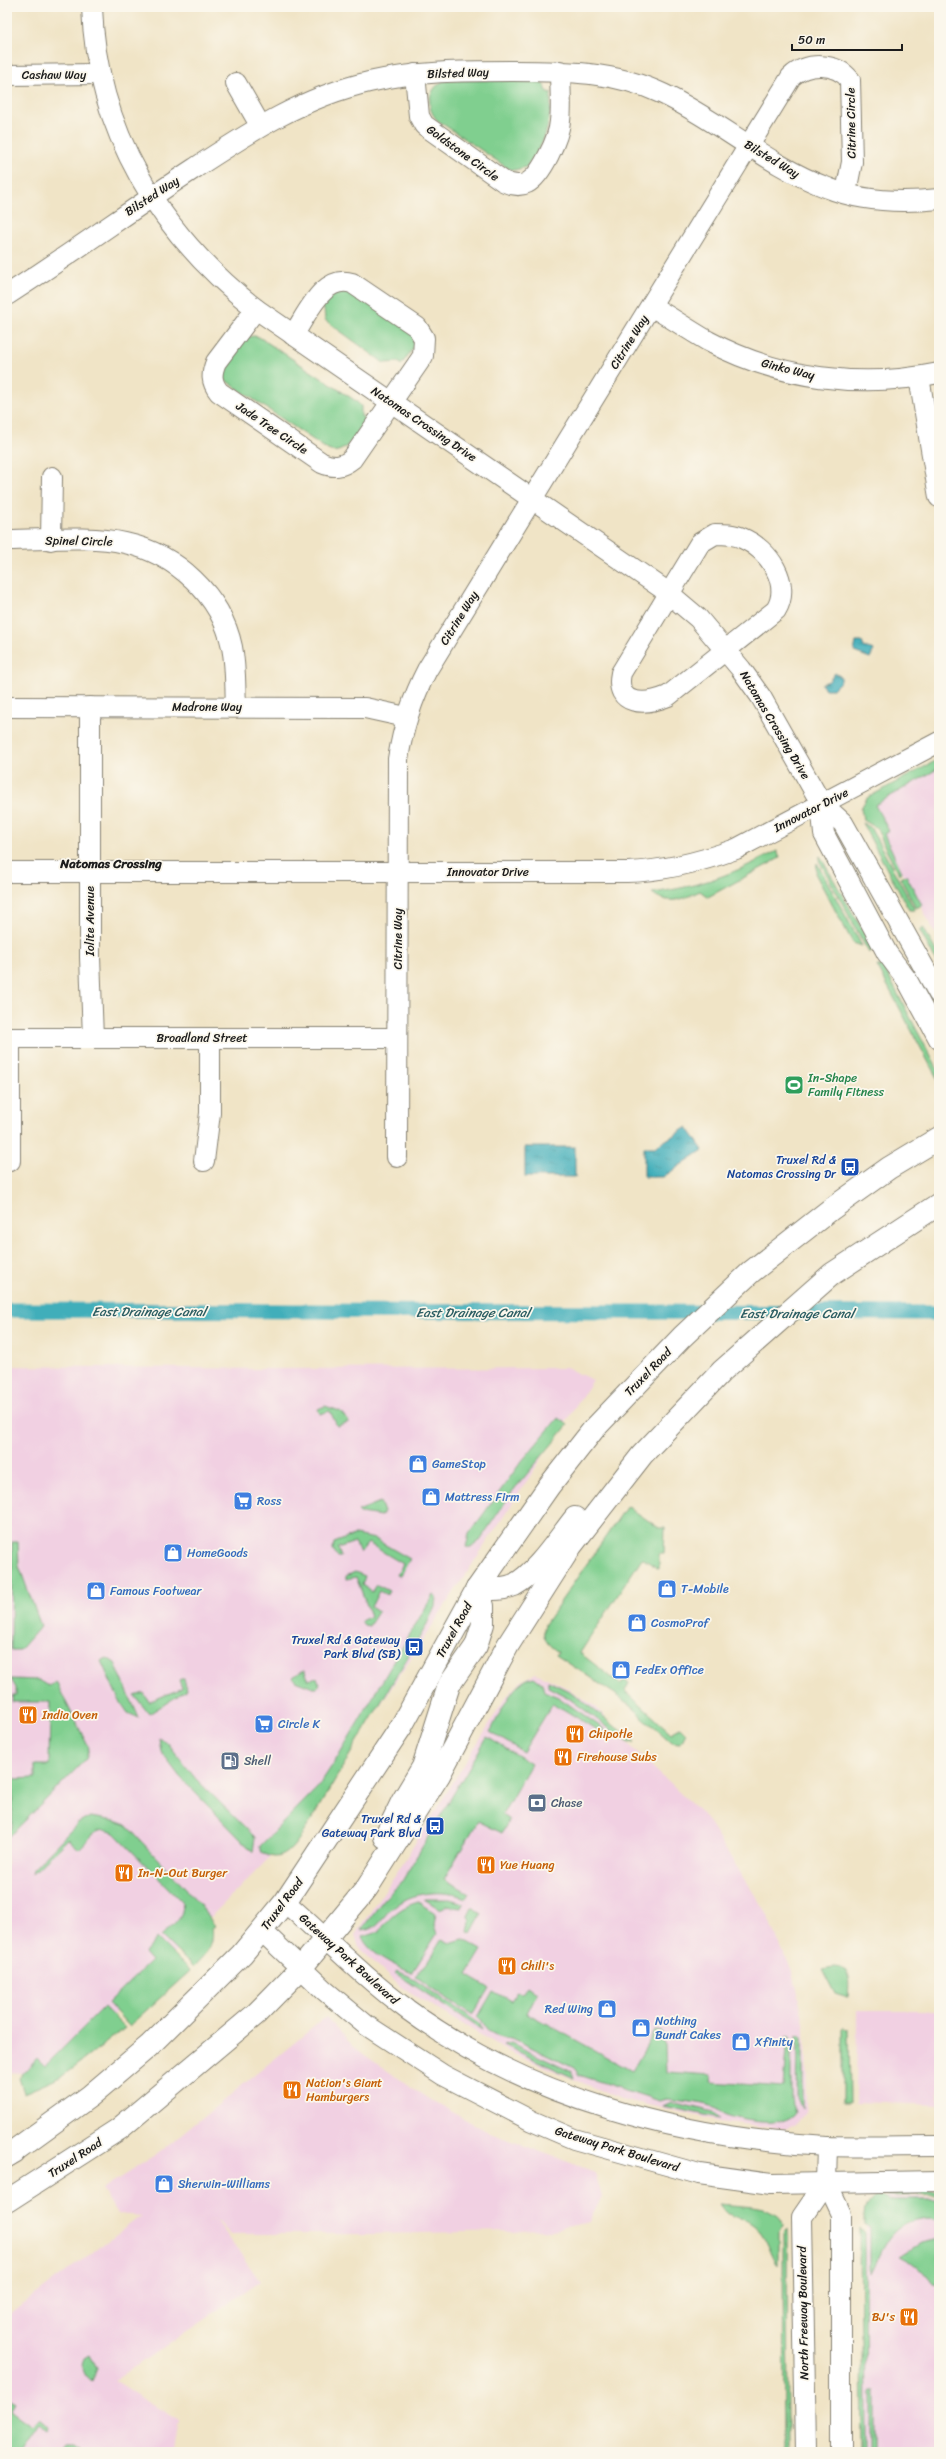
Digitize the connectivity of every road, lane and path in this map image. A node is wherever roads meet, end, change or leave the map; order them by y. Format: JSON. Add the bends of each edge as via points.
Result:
{"nodes":[{"id":1,"x":92,"y":7,"type":"edge"},
{"id":2,"x":560,"y":71,"type":"junction"},
{"id":3,"x":100,"y":74,"type":"junction"},
{"id":4,"x":415,"y":74,"type":"junction"},
{"id":5,"x":7,"y":75,"type":"edge"},
{"id":6,"x":236,"y":83,"type":"dead end"},
{"id":7,"x":260,"y":125,"type":"junction"},
{"id":8,"x":749,"y":146,"type":"junction"},
{"id":9,"x":846,"y":192,"type":"junction"},
{"id":10,"x":151,"y":197,"type":"junction"},
{"id":11,"x":939,"y":199,"type":"edge"},
{"id":12,"x":7,"y":295,"type":"edge"},
{"id":13,"x":651,"y":306,"type":"junction"},
{"id":14,"x":256,"y":309,"type":"junction"},
{"id":15,"x":293,"y":335,"type":"junction"},
{"id":16,"x":939,"y":373,"type":"edge"},
{"id":17,"x":919,"y":377,"type":"junction"},
{"id":18,"x":391,"y":402,"type":"junction"},
{"id":19,"x":52,"y":477,"type":"dead end"},
{"id":20,"x":939,"y":497,"type":"edge"},
{"id":21,"x":533,"y":498,"type":"junction"},
{"id":22,"x":7,"y":540,"type":"edge"},
{"id":23,"x":51,"y":540,"type":"junction"},
{"id":24,"x":670,"y":595,"type":"junction"},
{"id":25,"x":726,"y":649,"type":"junction"},
{"id":26,"x":7,"y":707,"type":"edge"},
{"id":27,"x":90,"y":707,"type":"junction"},
{"id":28,"x":236,"y":707,"type":"junction"},
{"id":29,"x":406,"y":717,"type":"junction"},
{"id":30,"x":939,"y":742,"type":"edge"},
{"id":31,"x":821,"y":803,"type":"junction"},
{"id":32,"x":7,"y":872,"type":"edge"},
{"id":33,"x":90,"y":872,"type":"junction"},
{"id":34,"x":398,"y":872,"type":"junction"},
{"id":35,"x":939,"y":994,"type":"edge"},
{"id":36,"x":9,"y":1038,"type":"edge"},
{"id":37,"x":93,"y":1038,"type":"junction"},
{"id":38,"x":210,"y":1038,"type":"junction"},
{"id":39,"x":397,"y":1038,"type":"junction"},
{"id":40,"x":939,"y":1039,"type":"edge"},
{"id":41,"x":939,"y":1138,"type":"edge"},
{"id":42,"x":397,"y":1157,"type":"dead end"},
{"id":43,"x":10,"y":1161,"type":"dead end"},
{"id":44,"x":204,"y":1161,"type":"dead end"},
{"id":45,"x":939,"y":1204,"type":"edge"},
{"id":46,"x":676,"y":1418,"type":"junction"},
{"id":47,"x":477,"y":1589,"type":"junction"},
{"id":48,"x":285,"y":1902,"type":"junction"},
{"id":49,"x":352,"y":1905,"type":"junction"},
{"id":50,"x":262,"y":1931,"type":"junction"},
{"id":51,"x":326,"y":1939,"type":"junction"},
{"id":52,"x":300,"y":1968,"type":"junction"},
{"id":53,"x":827,"y":2146,"type":"junction"},
{"id":54,"x":939,"y":2146,"type":"edge"},
{"id":55,"x":9,"y":2154,"type":"edge"},
{"id":56,"x":939,"y":2181,"type":"edge"},
{"id":57,"x":826,"y":2182,"type":"junction"},
{"id":58,"x":7,"y":2202,"type":"edge"},
{"id":59,"x":806,"y":2452,"type":"edge"},
{"id":60,"x":841,"y":2452,"type":"edge"}],
"edges":[{"from":1,"to":3,"type":"street","name":"Natomas Crossing Drive"},
{"from":2,"to":4,"type":"street","name":"Bilsted Way","via":[[458,71]]},
{"from":2,"to":4,"type":"street","name":"Goldstone Circle","via":[[558,135],[534,177],[527,183],[517,185],[503,181],[424,125],[420,116]]},
{"from":2,"to":8,"type":"street","name":"Bilsted Way","via":[[608,76],[656,91]]},
{"from":3,"to":5,"type":"street","name":"Cashaw Way"},
{"from":3,"to":10,"type":"street","name":"Natomas Crossing Drive","via":[[118,131]]},
{"from":4,"to":7,"type":"street","name":"Bilsted Way","via":[[368,82],[328,94]]},
{"from":6,"to":7,"type":"street"},
{"from":7,"to":10,"type":"street","name":"Bilsted Way"},
{"from":8,"to":9,"type":"street","name":"Bilsted Way","via":[[802,177],[828,188]]},
{"from":8,"to":9,"type":"street","name":"Citrine Circle","via":[[791,77],[798,70],[831,67],[839,69],[850,80],[851,85],[852,162]]},
{"from":8,"to":13,"type":"street","name":"Citrine Way"},
{"from":9,"to":11,"type":"street","name":"Bilsted Way","via":[[880,200],[908,202]]},
{"from":10,"to":12,"type":"street","name":"Bilsted Way","via":[[108,225],[77,250]]},
{"from":10,"to":14,"type":"street","name":"Natomas Crossing Drive","via":[[200,260]]},
{"from":13,"to":17,"type":"street","name":"Ginko Way","via":[[740,356],[773,367],[842,380],[870,381]]},
{"from":13,"to":21,"type":"street","name":"Citrine Way"},
{"from":14,"to":15,"type":"street","name":"Natomas Crossing Drive"},
{"from":14,"to":18,"type":"street","name":"Jade Tree Circle","via":[[216,362],[212,371],[214,386],[316,459],[331,467],[339,467],[348,462]]},
{"from":15,"to":18,"type":"street","name":"Natomas Crossing Drive"},
{"from":15,"to":18,"type":"street","name":"Jade Tree Circle","via":[[326,288],[334,282],[345,281],[352,283],[417,327],[424,338],[423,356]]},
{"from":16,"to":17,"type":"street","name":"Ginko Way"},
{"from":17,"to":20,"type":"street"},
{"from":18,"to":21,"type":"street","name":"Natomas Crossing Drive"},
{"from":19,"to":23,"type":"street"},
{"from":21,"to":24,"type":"street","name":"Natomas Crossing Drive"},
{"from":21,"to":29,"type":"street","name":"Citrine Way","via":[[427,670]]},
{"from":22,"to":23,"type":"street","name":"Spinel Circle"},
{"from":23,"to":28,"type":"street","name":"Spinel Circle","via":[[105,540],[124,543],[148,549],[185,571],[202,588],[226,627],[235,664]]},
{"from":24,"to":25,"type":"street","name":"Natomas Crossing Drive","via":[[698,618]]},
{"from":24,"to":25,"type":"street","via":[[621,673],[619,682],[625,697],[639,702],[668,696]]},
{"from":24,"to":25,"type":"street","via":[[700,543],[715,534],[742,538],[765,554],[778,575],[782,591],[781,601],[776,610]]},
{"from":25,"to":31,"type":"street","name":"Natomas Crossing Drive","via":[[761,697]]},
{"from":26,"to":27,"type":"street","name":"Madrone Way"},
{"from":27,"to":28,"type":"street","name":"Madrone Way"},
{"from":27,"to":33,"type":"street","name":"Iolite Avenue"},
{"from":28,"to":29,"type":"street","name":"Madrone Way","via":[[365,708]]},
{"from":29,"to":34,"type":"street","name":"Citrine Way","via":[[398,759]]},
{"from":30,"to":31,"type":"street","name":"Innovator Drive"},
{"from":31,"to":34,"type":"street","name":"Innovator Drive","via":[[736,848],[701,861],[664,870]]},
{"from":31,"to":35,"type":"street","name":"Natomas Crossing Drive","via":[[843,823]]},
{"from":31,"to":40,"type":"street","name":"Natomas Crossing Drive","via":[[824,834],[887,952],[907,980]]},
{"from":32,"to":33,"type":"street","name":"Innovator Drive"},
{"from":33,"to":34,"type":"street","name":"Innovator Drive"},
{"from":33,"to":37,"type":"street","name":"Iolite Avenue"},
{"from":34,"to":39,"type":"street","name":"Citrine Way"},
{"from":36,"to":37,"type":"street","name":"Broadland Street"},
{"from":36,"to":43,"type":"street"},
{"from":37,"to":38,"type":"street","name":"Broadland Street"},
{"from":38,"to":39,"type":"street","name":"Broadland Street"},
{"from":38,"to":44,"type":"street","via":[[210,1113]]},
{"from":39,"to":42,"type":"street","name":"Citrine Way"},
{"from":41,"to":47,"type":"main road","name":"Truxel Road","via":[[889,1168],[750,1272],[593,1430],[549,1486]]},
{"from":45,"to":46,"type":"main road","name":"Truxel Road","via":[[832,1274],[722,1371]]},
{"from":46,"to":47,"type":"main road","via":[[652,1429],[615,1467],[532,1570],[515,1584],[503,1588]]},
{"from":46,"to":49,"type":"main road","name":"Truxel Road","via":[[642,1455],[571,1546],[508,1645],[439,1775],[367,1888]]},
{"from":47,"to":48,"type":"main road","name":"Truxel Road","via":[[401,1727]]},
{"from":47,"to":49,"type":"main road","via":[[483,1606],[483,1624],[476,1646],[449,1685],[423,1767],[402,1802]]},
{"from":48,"to":50,"type":"main road","name":"Truxel Road"},
{"from":48,"to":51,"type":"street","name":"Gateway Park Boulevard"},
{"from":49,"to":51,"type":"main road","name":"Truxel Road"},
{"from":50,"to":52,"type":"street","name":"Gateway Park Boulevard"},
{"from":50,"to":55,"type":"main road","name":"Truxel Road","via":[[210,1987],[149,2046],[90,2096]]},
{"from":51,"to":52,"type":"main road","name":"Truxel Road"},
{"from":51,"to":53,"type":"street","name":"Gateway Park Boulevard","via":[[354,1966],[408,2010],[486,2061],[549,2088],[614,2110],[708,2133]]},
{"from":52,"to":57,"type":"street","name":"Gateway Park Boulevard","via":[[366,2025],[443,2075],[532,2121],[574,2139],[699,2174],[771,2184]]},
{"from":52,"to":58,"type":"main road","name":"Truxel Road","via":[[256,2014],[119,2129]]},
{"from":53,"to":54,"type":"street","name":"Gateway Park Boulevard"},
{"from":53,"to":57,"type":"street"},
{"from":56,"to":57,"type":"street","name":"Gateway Park Boulevard"},
{"from":57,"to":59,"type":"street","name":"North Freeway Boulevard","via":[[802,2217]]},
{"from":57,"to":60,"type":"street","via":[[841,2214]]}]}
